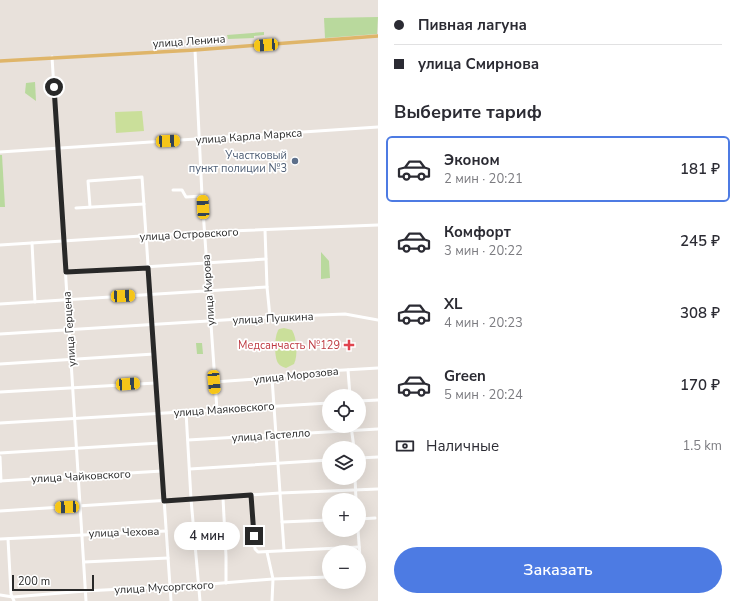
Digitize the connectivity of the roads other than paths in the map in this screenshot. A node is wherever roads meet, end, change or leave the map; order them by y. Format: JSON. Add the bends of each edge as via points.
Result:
{"nodes":[{"id":1,"x":378,"y":36,"type":"edge"},
{"id":2,"x":195,"y":50,"type":"junction"},
{"id":3,"x":52,"y":57,"type":"junction"},
{"id":4,"x":0,"y":61,"type":"edge"},
{"id":5,"x":378,"y":127,"type":"edge"},
{"id":6,"x":200,"y":140,"type":"junction"},
{"id":7,"x":58,"y":148,"type":"junction"},
{"id":8,"x":0,"y":152,"type":"edge"},
{"id":9,"x":173,"y":190,"type":"dead end"},
{"id":10,"x":202,"y":196,"type":"junction"},
{"id":11,"x":144,"y":204,"type":"junction"},
{"id":12,"x":90,"y":207,"type":"junction"},
{"id":13,"x":76,"y":208,"type":"dead end"},
{"id":14,"x":378,"y":225,"type":"edge"},
{"id":15,"x":265,"y":230,"type":"junction"},
{"id":16,"x":204,"y":232,"type":"junction"},
{"id":17,"x":146,"y":236,"type":"junction"},
{"id":18,"x":64,"y":241,"type":"junction"},
{"id":19,"x":32,"y":243,"type":"junction"},
{"id":20,"x":0,"y":245,"type":"edge"},
{"id":21,"x":266,"y":259,"type":"junction"},
{"id":22,"x":206,"y":264,"type":"junction"},
{"id":23,"x":148,"y":268,"type":"junction"},
{"id":24,"x":66,"y":272,"type":"junction"},
{"id":25,"x":267,"y":287,"type":"junction"},
{"id":26,"x":208,"y":291,"type":"junction"},
{"id":27,"x":150,"y":295,"type":"junction"},
{"id":28,"x":67,"y":300,"type":"junction"},
{"id":29,"x":35,"y":302,"type":"junction"},
{"id":30,"x":0,"y":304,"type":"edge"},
{"id":31,"x":270,"y":317,"type":"junction"},
{"id":32,"x":378,"y":320,"type":"edge"},
{"id":33,"x":211,"y":322,"type":"junction"},
{"id":34,"x":152,"y":325,"type":"junction"},
{"id":35,"x":69,"y":330,"type":"junction"},
{"id":36,"x":0,"y":334,"type":"edge"},
{"id":37,"x":154,"y":354,"type":"junction"},
{"id":38,"x":71,"y":360,"type":"junction"},
{"id":39,"x":0,"y":364,"type":"edge"},
{"id":40,"x":378,"y":368,"type":"edge"},
{"id":41,"x":348,"y":370,"type":"junction"},
{"id":42,"x":272,"y":378,"type":"junction"},
{"id":43,"x":214,"y":382,"type":"junction"},
{"id":44,"x":156,"y":383,"type":"junction"},
{"id":45,"x":72,"y":388,"type":"junction"},
{"id":46,"x":349,"y":389,"type":"edge"},
{"id":47,"x":0,"y":392,"type":"edge"},
{"id":48,"x":378,"y":400,"type":"edge"},
{"id":49,"x":366,"y":401,"type":"edge"},
{"id":50,"x":322,"y":403,"type":"edge"},
{"id":51,"x":274,"y":406,"type":"junction"},
{"id":52,"x":217,"y":410,"type":"junction"},
{"id":53,"x":186,"y":412,"type":"junction"},
{"id":54,"x":158,"y":413,"type":"junction"},
{"id":55,"x":74,"y":419,"type":"junction"},
{"id":56,"x":0,"y":423,"type":"edge"},
{"id":57,"x":366,"y":429,"type":"edge"},
{"id":58,"x":378,"y":429,"type":"edge"},
{"id":59,"x":322,"y":432,"type":"edge"},
{"id":60,"x":276,"y":435,"type":"junction"},
{"id":61,"x":188,"y":440,"type":"junction"},
{"id":62,"x":160,"y":443,"type":"junction"},
{"id":63,"x":76,"y":448,"type":"junction"},
{"id":64,"x":0,"y":453,"type":"edge"},
{"id":65,"x":0,"y":456,"type":"edge"},
{"id":66,"x":378,"y":457,"type":"edge"},
{"id":67,"x":366,"y":458,"type":"edge"},
{"id":68,"x":322,"y":460,"type":"edge"},
{"id":69,"x":277,"y":463,"type":"junction"},
{"id":70,"x":190,"y":469,"type":"junction"},
{"id":71,"x":162,"y":471,"type":"junction"},
{"id":72,"x":78,"y":476,"type":"junction"},
{"id":73,"x":1,"y":481,"type":"edge"},
{"id":74,"x":356,"y":485,"type":"edge"},
{"id":75,"x":356,"y":489,"type":"junction"},
{"id":76,"x":378,"y":489,"type":"edge"},
{"id":77,"x":280,"y":493,"type":"junction"},
{"id":78,"x":356,"y":493,"type":"edge"},
{"id":79,"x":251,"y":495,"type":"junction"},
{"id":80,"x":223,"y":498,"type":"junction"},
{"id":81,"x":191,"y":499,"type":"junction"},
{"id":82,"x":164,"y":501,"type":"junction"},
{"id":83,"x":80,"y":506,"type":"junction"},
{"id":84,"x":0,"y":511,"type":"edge"},
{"id":85,"x":375,"y":518,"type":"dead end"},
{"id":86,"x":366,"y":519,"type":"edge"},
{"id":87,"x":322,"y":520,"type":"edge"},
{"id":88,"x":282,"y":522,"type":"junction"},
{"id":89,"x":166,"y":531,"type":"junction"},
{"id":90,"x":82,"y":534,"type":"junction"},
{"id":91,"x":0,"y":539,"type":"edge"},
{"id":92,"x":8,"y":539,"type":"junction"},
{"id":93,"x":322,"y":548,"type":"edge"},
{"id":94,"x":284,"y":550,"type":"junction"},
{"id":95,"x":267,"y":552,"type":"junction"},
{"id":96,"x":168,"y":558,"type":"junction"},
{"id":97,"x":84,"y":562,"type":"junction"},
{"id":98,"x":322,"y":577,"type":"edge"},
{"id":99,"x":272,"y":579,"type":"junction"},
{"id":100,"x":226,"y":583,"type":"junction"},
{"id":101,"x":198,"y":585,"type":"junction"},
{"id":102,"x":170,"y":586,"type":"junction"},
{"id":103,"x":85,"y":591,"type":"junction"},
{"id":104,"x":0,"y":595,"type":"edge"},
{"id":105,"x":13,"y":599,"type":"edge"},
{"id":106,"x":86,"y":601,"type":"edge"},
{"id":107,"x":170,"y":601,"type":"edge"},
{"id":108,"x":200,"y":601,"type":"edge"},
{"id":109,"x":272,"y":601,"type":"edge"}],
"edges":[{"from":1,"to":2,"type":"main road","name":"улица Ленина"},
{"from":2,"to":3,"type":"main road","name":"улица Ленина"},
{"from":2,"to":6,"type":"street","name":"улица Кирова"},
{"from":3,"to":4,"type":"main road","name":"улица Ленина"},
{"from":3,"to":7,"type":"street","name":"улица Герцена"},
{"from":5,"to":6,"type":"street","name":"улица Карла Маркса"},
{"from":6,"to":7,"type":"street","name":"улица Карла Маркса"},
{"from":6,"to":10,"type":"street","name":"улица Кирова"},
{"from":7,"to":8,"type":"street","name":"улица Карла Маркса"},
{"from":7,"to":18,"type":"street","name":"улица Герцена"},
{"from":9,"to":10,"type":"street","via":[[182,190],[186,197]]},
{"from":10,"to":16,"type":"street","name":"улица Кирова"},
{"from":11,"to":12,"type":"street"},
{"from":11,"to":12,"type":"street","via":[[142,177],[88,181]]},
{"from":11,"to":17,"type":"street"},
{"from":12,"to":13,"type":"street"},
{"from":14,"to":15,"type":"street","name":"улица Островского"},
{"from":15,"to":16,"type":"street","name":"улица Островского"},
{"from":15,"to":21,"type":"street"},
{"from":16,"to":17,"type":"street","name":"улица Островского"},
{"from":16,"to":22,"type":"street","name":"улица Кирова"},
{"from":17,"to":18,"type":"street","name":"улица Островского"},
{"from":17,"to":23,"type":"street"},
{"from":18,"to":19,"type":"street","name":"улица Островского"},
{"from":18,"to":24,"type":"street","name":"улица Герцена"},
{"from":19,"to":20,"type":"street","name":"улица Островского"},
{"from":19,"to":29,"type":"street"},
{"from":21,"to":22,"type":"street"},
{"from":21,"to":25,"type":"street"},
{"from":22,"to":23,"type":"street"},
{"from":22,"to":26,"type":"street","name":"улица Кирова"},
{"from":23,"to":24,"type":"street"},
{"from":23,"to":27,"type":"street"},
{"from":24,"to":28,"type":"street","name":"улица Герцена"},
{"from":25,"to":26,"type":"street"},
{"from":25,"to":31,"type":"street"},
{"from":26,"to":27,"type":"street"},
{"from":26,"to":33,"type":"street","name":"улица Кирова"},
{"from":27,"to":28,"type":"street"},
{"from":27,"to":34,"type":"street"},
{"from":28,"to":29,"type":"street"},
{"from":28,"to":35,"type":"street","name":"улица Герцена"},
{"from":29,"to":30,"type":"street"},
{"from":31,"to":32,"type":"street","name":"улица Пушкина","via":[[345,314]]},
{"from":31,"to":33,"type":"street","name":"улица Пушкина"},
{"from":33,"to":34,"type":"street","name":"улица Пушкина"},
{"from":33,"to":43,"type":"street","name":"улица Кирова"},
{"from":34,"to":35,"type":"street","name":"улица Пушкина"},
{"from":34,"to":37,"type":"street"},
{"from":35,"to":36,"type":"street","name":"улица Пушкина"},
{"from":35,"to":38,"type":"street","name":"улица Герцена"},
{"from":37,"to":38,"type":"street"},
{"from":37,"to":44,"type":"street"},
{"from":38,"to":39,"type":"street"},
{"from":38,"to":45,"type":"street","name":"улица Герцена"},
{"from":40,"to":41,"type":"street","name":"улица Морозова"},
{"from":41,"to":42,"type":"street","name":"улица Морозова"},
{"from":41,"to":46,"type":"street"},
{"from":42,"to":43,"type":"street","name":"улица Морозова"},
{"from":42,"to":51,"type":"street"},
{"from":43,"to":52,"type":"street","name":"улица Кирова"},
{"from":44,"to":45,"type":"street"},
{"from":44,"to":54,"type":"street"},
{"from":45,"to":47,"type":"street"},
{"from":45,"to":55,"type":"street","name":"улица Герцена"},
{"from":48,"to":49,"type":"street"},
{"from":50,"to":51,"type":"street","name":"улица Маяковского"},
{"from":51,"to":52,"type":"street","name":"улица Маяковского"},
{"from":51,"to":60,"type":"street"},
{"from":52,"to":53,"type":"street","name":"улица Маяковского"},
{"from":53,"to":54,"type":"street","name":"улица Маяковского"},
{"from":53,"to":61,"type":"street"},
{"from":54,"to":55,"type":"street","name":"улица Маяковского"},
{"from":54,"to":62,"type":"street"},
{"from":55,"to":56,"type":"street","name":"улица Маяковского"},
{"from":55,"to":63,"type":"street","name":"улица Герцена"},
{"from":57,"to":58,"type":"street","name":"улица Гастелло"},
{"from":59,"to":60,"type":"street","name":"улица Гастелло"},
{"from":60,"to":61,"type":"street","name":"улица Гастелло"},
{"from":60,"to":69,"type":"street"},
{"from":61,"to":70,"type":"street"},
{"from":62,"to":63,"type":"street"},
{"from":62,"to":71,"type":"street"},
{"from":63,"to":64,"type":"street"},
{"from":63,"to":72,"type":"street","name":"улица Герцена"},
{"from":65,"to":73,"type":"street"},
{"from":66,"to":67,"type":"street"},
{"from":68,"to":69,"type":"street"},
{"from":69,"to":70,"type":"street"},
{"from":69,"to":77,"type":"street"},
{"from":70,"to":81,"type":"street"},
{"from":71,"to":72,"type":"street","name":"улица Чайковского"},
{"from":71,"to":82,"type":"street"},
{"from":72,"to":73,"type":"street","name":"улица Чайковского"},
{"from":72,"to":83,"type":"street","name":"улица Герцена"},
{"from":74,"to":75,"type":"street"},
{"from":75,"to":76,"type":"street"},
{"from":75,"to":77,"type":"street"},
{"from":75,"to":78,"type":"street"},
{"from":77,"to":79,"type":"street"},
{"from":77,"to":88,"type":"street"},
{"from":79,"to":80,"type":"street"},
{"from":79,"to":95,"type":"street","via":[[255,549],[258,552]]},
{"from":80,"to":81,"type":"street"},
{"from":80,"to":100,"type":"street"},
{"from":81,"to":82,"type":"street"},
{"from":81,"to":101,"type":"street"},
{"from":82,"to":83,"type":"street"},
{"from":82,"to":89,"type":"street"},
{"from":83,"to":84,"type":"street"},
{"from":83,"to":90,"type":"street","name":"улица Герцена"},
{"from":85,"to":86,"type":"street"},
{"from":87,"to":88,"type":"street"},
{"from":88,"to":94,"type":"street"},
{"from":89,"to":90,"type":"street","name":"улица Чехова"},
{"from":89,"to":96,"type":"street"},
{"from":90,"to":92,"type":"street","name":"улица Чехова"},
{"from":90,"to":97,"type":"street","name":"улица Герцена"},
{"from":91,"to":92,"type":"street","name":"улица Чехова"},
{"from":92,"to":105,"type":"street"},
{"from":93,"to":94,"type":"street"},
{"from":94,"to":95,"type":"street"},
{"from":95,"to":99,"type":"street"},
{"from":96,"to":97,"type":"street"},
{"from":96,"to":102,"type":"street"},
{"from":97,"to":103,"type":"street","name":"улица Герцена"},
{"from":98,"to":99,"type":"street","name":"улица Мусоргского"},
{"from":99,"to":100,"type":"street","name":"улица Мусоргского"},
{"from":99,"to":109,"type":"street"},
{"from":100,"to":101,"type":"street","name":"улица Мусоргского"},
{"from":101,"to":102,"type":"street","name":"улица Мусоргского"},
{"from":101,"to":108,"type":"street"},
{"from":102,"to":103,"type":"street","name":"улица Мусоргского"},
{"from":102,"to":107,"type":"street"},
{"from":103,"to":105,"type":"street","name":"улица Мусоргского"},
{"from":103,"to":106,"type":"street","name":"улица Герцена"},
{"from":104,"to":105,"type":"street","name":"улица Мусоргского"}]}
